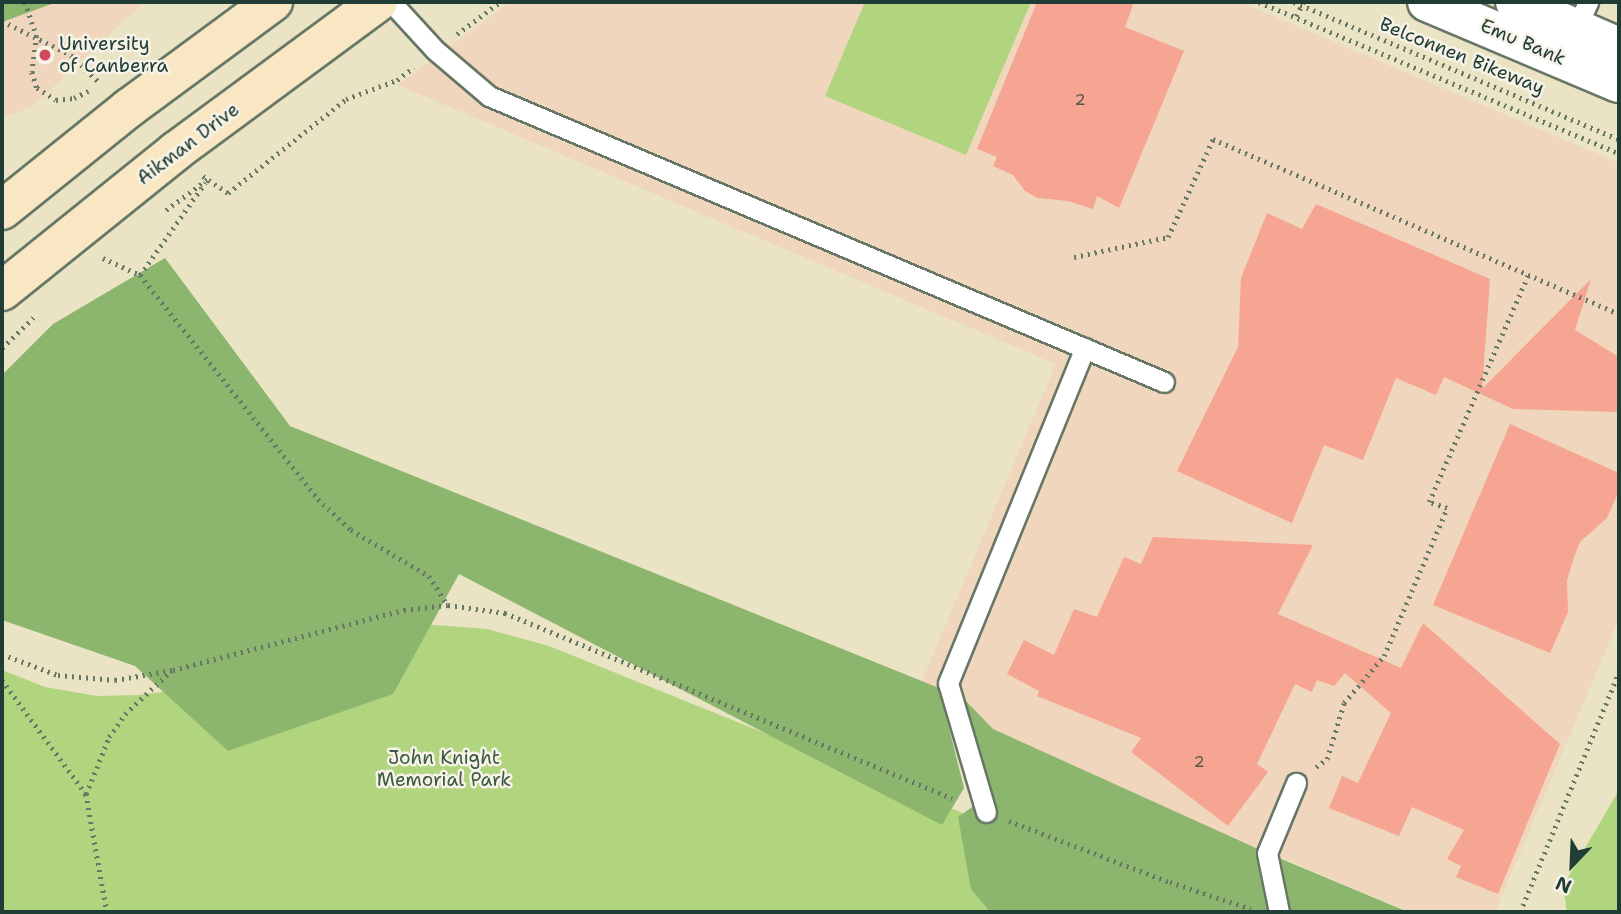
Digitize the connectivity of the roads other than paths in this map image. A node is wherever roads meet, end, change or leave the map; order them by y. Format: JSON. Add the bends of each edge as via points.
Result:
{"nodes":[{"id":1,"x":274,"y":2,"type":"edge"},
{"id":2,"x":378,"y":2,"type":"edge"},
{"id":3,"x":391,"y":2,"type":"edge"},
{"id":4,"x":1427,"y":2,"type":"edge"},
{"id":5,"x":1504,"y":11,"type":"edge"},
{"id":6,"x":1582,"y":15,"type":"edge"},
{"id":7,"x":1619,"y":47,"type":"edge"},
{"id":8,"x":1619,"y":83,"type":"edge"},
{"id":9,"x":2,"y":210,"type":"edge"},
{"id":10,"x":2,"y":291,"type":"edge"},
{"id":11,"x":1085,"y":348,"type":"junction"},
{"id":12,"x":1164,"y":382,"type":"dead end"},
{"id":13,"x":1296,"y":783,"type":"road end"},
{"id":14,"x":986,"y":812,"type":"road end"},
{"id":15,"x":1279,"y":912,"type":"edge"}],
"edges":[{"from":1,"to":9,"type":"main road","via":[[129,108]]},
{"from":2,"to":10,"type":"main road","name":"Aikman Drive","via":[[176,151]]},
{"from":3,"to":11,"type":"lane","via":[[435,50],[489,96]]},
{"from":4,"to":5,"type":"street","name":"Emu Bank"},
{"from":5,"to":6,"type":"street","name":"Emu Bank"},
{"from":5,"to":8,"type":"street","name":"Emu Bank"},
{"from":6,"to":7,"type":"street","name":"Emu Bank"},
{"from":11,"to":12,"type":"lane"},
{"from":11,"to":14,"type":"lane","via":[[948,683]]},
{"from":13,"to":15,"type":"lane","via":[[1267,853]]}]}
